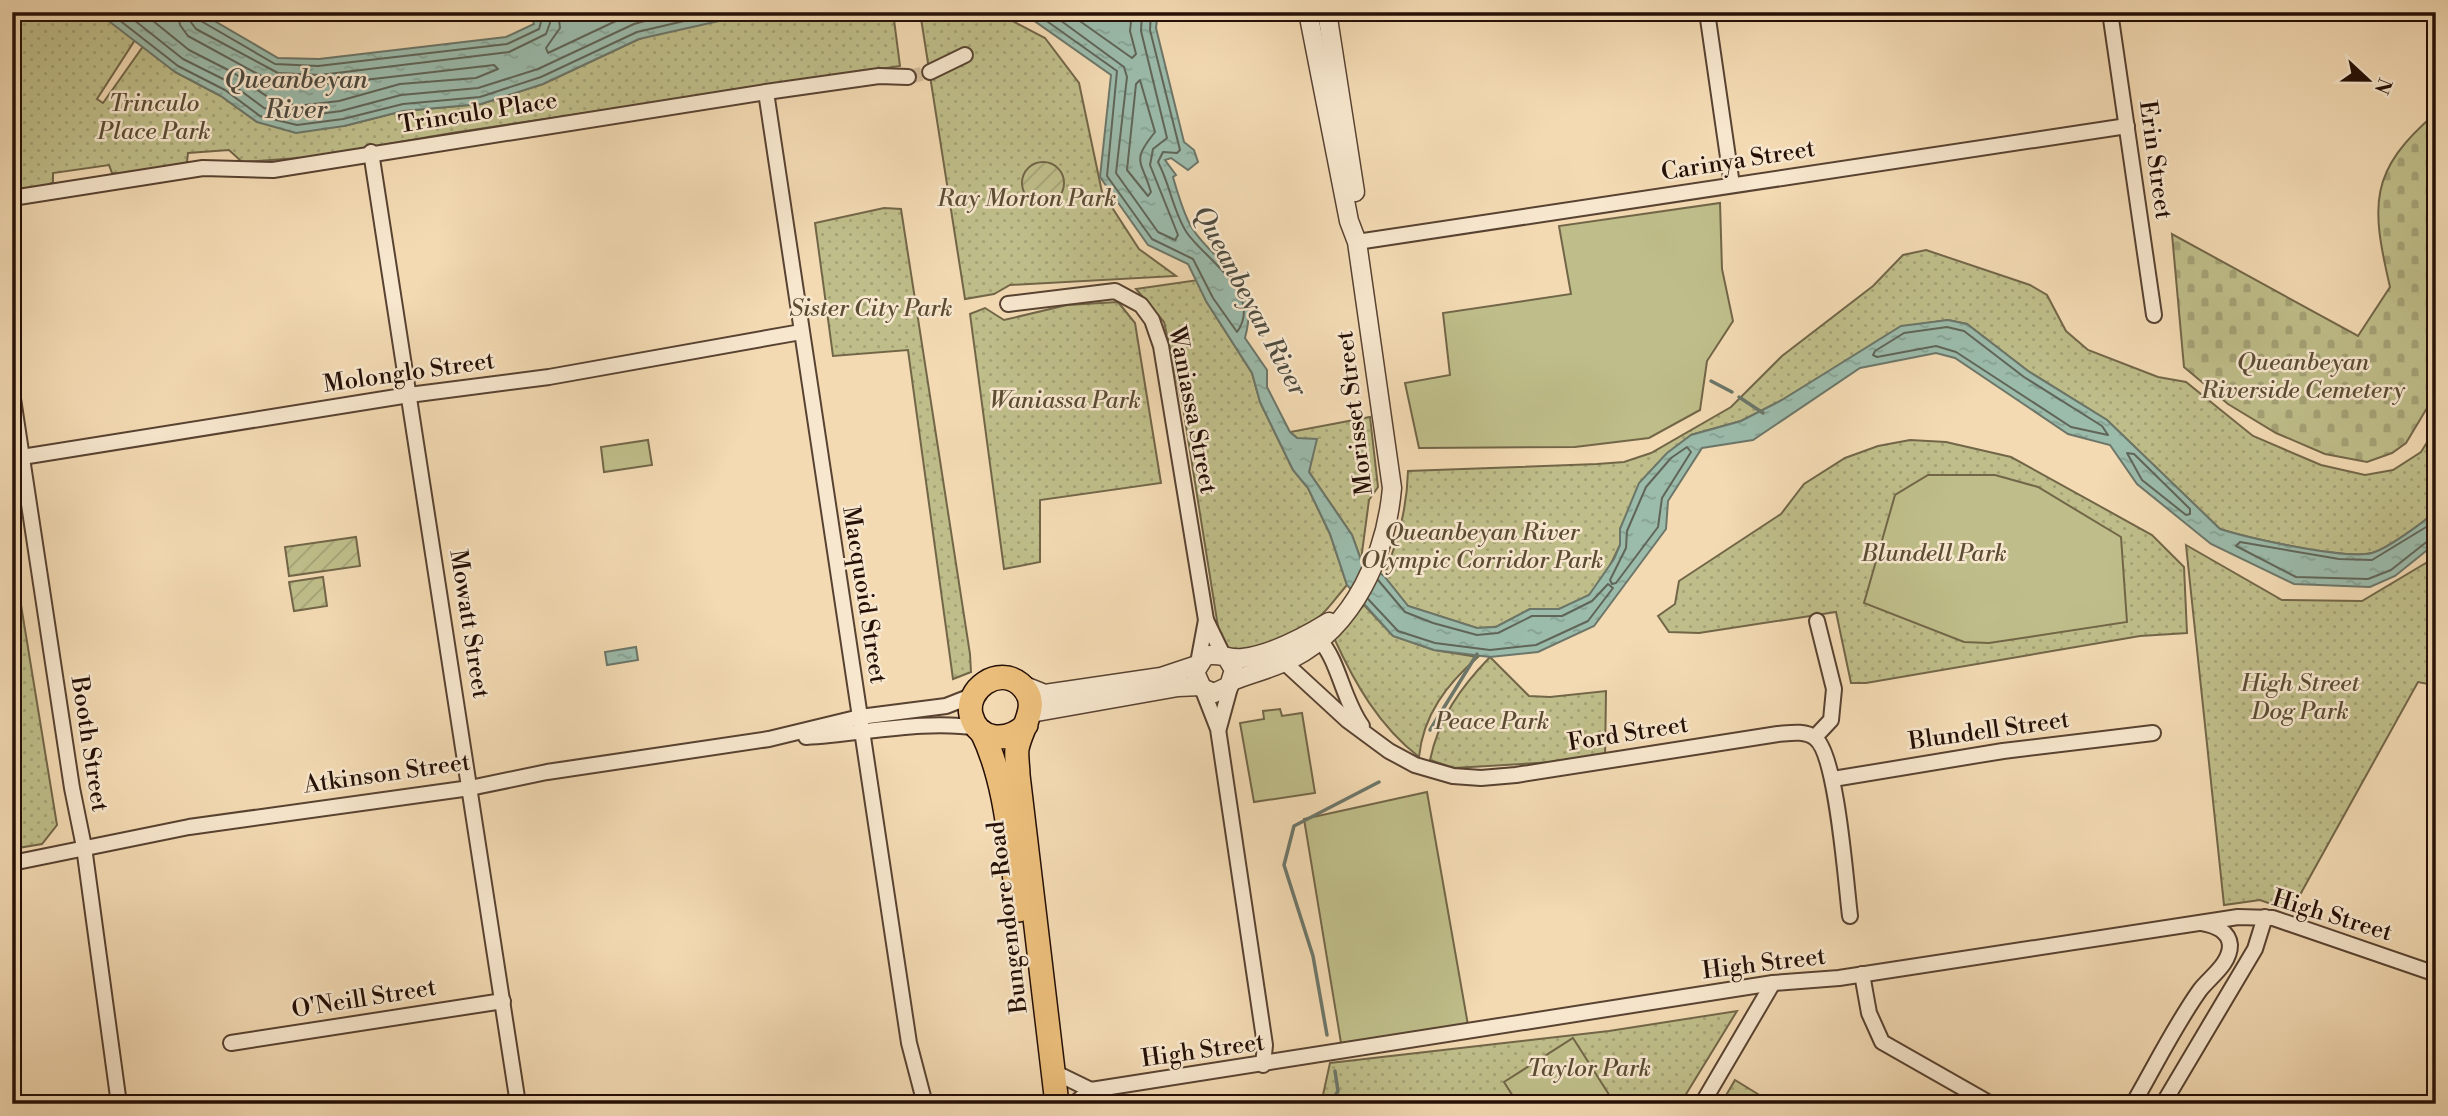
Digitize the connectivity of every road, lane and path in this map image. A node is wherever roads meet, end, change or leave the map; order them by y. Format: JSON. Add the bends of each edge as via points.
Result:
{"nodes":[{"id":1,"x":1308,"y":12,"type":"edge"},
{"id":2,"x":1327,"y":12,"type":"edge"},
{"id":3,"x":1707,"y":12,"type":"edge"},
{"id":4,"x":2110,"y":12,"type":"edge"},
{"id":5,"x":1314,"y":38,"type":"junction"},
{"id":6,"x":965,"y":55,"type":"dead end"},
{"id":7,"x":1337,"y":64,"type":"junction"},
{"id":8,"x":930,"y":72,"type":"tunnel mouth"},
{"id":9,"x":908,"y":77,"type":"tunnel mouth"},
{"id":10,"x":766,"y":92,"type":"junction"},
{"id":11,"x":1343,"y":107,"type":"junction"},
{"id":12,"x":2127,"y":126,"type":"junction"},
{"id":13,"x":1334,"y":141,"type":"junction"},
{"id":14,"x":371,"y":152,"type":"junction"},
{"id":15,"x":1732,"y":185,"type":"junction"},
{"id":16,"x":12,"y":198,"type":"edge"},
{"id":17,"x":1357,"y":242,"type":"junction"},
{"id":18,"x":1008,"y":304,"type":"dead end"},
{"id":19,"x":2154,"y":315,"type":"dead end"},
{"id":20,"x":801,"y":332,"type":"junction"},
{"id":21,"x":12,"y":392,"type":"edge"},
{"id":22,"x":410,"y":395,"type":"junction"},
{"id":23,"x":22,"y":457,"type":"junction"},
{"id":24,"x":1346,"y":610,"type":"junction"},
{"id":25,"x":1206,"y":620,"type":"junction"},
{"id":26,"x":1817,"y":621,"type":"dead end"},
{"id":27,"x":1320,"y":641,"type":"junction"},
{"id":28,"x":1289,"y":643,"type":"junction"},
{"id":29,"x":1226,"y":657,"type":"junction"},
{"id":30,"x":1284,"y":662,"type":"junction"},
{"id":31,"x":1198,"y":664,"type":"junction"},
{"id":32,"x":1232,"y":682,"type":"junction"},
{"id":33,"x":1020,"y":684,"type":"junction"},
{"id":34,"x":1201,"y":687,"type":"junction"},
{"id":35,"x":974,"y":695,"type":"junction"},
{"id":36,"x":860,"y":717,"type":"junction"},
{"id":37,"x":1028,"y":719,"type":"junction"},
{"id":38,"x":1218,"y":729,"type":"junction"},
{"id":39,"x":980,"y":730,"type":"junction"},
{"id":40,"x":2153,"y":733,"type":"dead end"},
{"id":41,"x":862,"y":734,"type":"junction"},
{"id":42,"x":1372,"y":737,"type":"junction"},
{"id":43,"x":1815,"y":737,"type":"junction"},
{"id":44,"x":769,"y":738,"type":"junction"},
{"id":45,"x":1833,"y":779,"type":"junction"},
{"id":46,"x":470,"y":788,"type":"junction"},
{"id":47,"x":85,"y":847,"type":"junction"},
{"id":48,"x":12,"y":863,"type":"edge"},
{"id":49,"x":1850,"y":916,"type":"dead end"},
{"id":50,"x":2265,"y":917,"type":"junction"},
{"id":51,"x":2197,"y":923,"type":"junction"},
{"id":52,"x":1862,"y":974,"type":"junction"},
{"id":53,"x":2436,"y":974,"type":"edge"},
{"id":54,"x":1773,"y":983,"type":"junction"},
{"id":55,"x":503,"y":1001,"type":"junction"},
{"id":56,"x":2190,"y":1006,"type":"junction"},
{"id":57,"x":2213,"y":1019,"type":"junction"},
{"id":58,"x":231,"y":1043,"type":"dead end"},
{"id":59,"x":1263,"y":1065,"type":"junction"},
{"id":60,"x":1052,"y":1071,"type":"junction"},
{"id":61,"x":1091,"y":1090,"type":"junction"},
{"id":62,"x":119,"y":1104,"type":"edge"},
{"id":63,"x":519,"y":1104,"type":"edge"},
{"id":64,"x":925,"y":1104,"type":"edge"},
{"id":65,"x":1048,"y":1104,"type":"edge"},
{"id":66,"x":1057,"y":1104,"type":"edge"},
{"id":67,"x":1074,"y":1104,"type":"edge"},
{"id":68,"x":1702,"y":1104,"type":"edge"},
{"id":69,"x":1991,"y":1104,"type":"edge"},
{"id":70,"x":2133,"y":1104,"type":"edge"},
{"id":71,"x":2163,"y":1104,"type":"edge"}],
"edges":[{"from":1,"to":5,"type":"street","name":"Morisset Street"},
{"from":2,"to":7,"type":"street","name":"Morisset Street"},
{"from":3,"to":15,"type":"street"},
{"from":4,"to":12,"type":"street","name":"Erin Street"},
{"from":5,"to":7,"type":"street"},
{"from":5,"to":13,"type":"street","name":"Morisset Street"},
{"from":6,"to":8,"type":"street"},
{"from":7,"to":11,"type":"street","name":"Morisset Street"},
{"from":9,"to":10,"type":"street","name":"Trinculo Place","via":[[879,76]]},
{"from":10,"to":14,"type":"street","name":"Trinculo Place"},
{"from":10,"to":20,"type":"street","name":"Macquoid Street"},
{"from":11,"to":13,"type":"street"},
{"from":11,"to":17,"type":"street","name":"Morisset Street","via":[[1360,224]]},
{"from":12,"to":15,"type":"street","name":"Carinya Street"},
{"from":12,"to":19,"type":"street","name":"Erin Street"},
{"from":13,"to":17,"type":"street","name":"Morisset Street"},
{"from":14,"to":16,"type":"street","name":"Trinculo Place","via":[[265,170],[193,169]]},
{"from":14,"to":22,"type":"street","name":"Mowatt Street"},
{"from":15,"to":17,"type":"street","name":"Carinya Street"},
{"from":17,"to":24,"type":"street","name":"Morisset Street","via":[[1392,488],[1390,514],[1375,564]]},
{"from":18,"to":25,"type":"street","name":"Waniassa Street","via":[[1115,291],[1141,305],[1152,320],[1161,346]]},
{"from":20,"to":22,"type":"street","name":"Molonglo Street","via":[[549,377]]},
{"from":20,"to":36,"type":"street","name":"Macquoid Street"},
{"from":21,"to":23,"type":"street","name":"Booth Street"},
{"from":22,"to":23,"type":"street","name":"Molonglo Street"},
{"from":22,"to":46,"type":"street","name":"Mowatt Street"},
{"from":23,"to":47,"type":"street","name":"Booth Street"},
{"from":24,"to":27,"type":"street","name":"Morisset Street"},
{"from":24,"to":28,"type":"street","name":"Morisset Street"},
{"from":25,"to":29,"type":"street","name":"Waniassa Street"},
{"from":25,"to":31,"type":"street","name":"Waniassa Street"},
{"from":26,"to":43,"type":"street","via":[[1835,689],[1831,720]]},
{"from":27,"to":28,"type":"street"},
{"from":27,"to":30,"type":"street"},
{"from":27,"to":42,"type":"street","name":"Ford Street","via":[[1348,703]]},
{"from":28,"to":29,"type":"street","via":[[1254,656]]},
{"from":29,"to":31,"type":"street","via":[[1208,655]]},
{"from":29,"to":32,"type":"street","via":[[1234,670]]},
{"from":30,"to":32,"type":"street"},
{"from":30,"to":42,"type":"street","name":"Ford Street"},
{"from":31,"to":33,"type":"street","via":[[1161,677],[1045,694]]},
{"from":31,"to":34,"type":"street","via":[[1196,678]]},
{"from":32,"to":34,"type":"street","via":[[1217,692]]},
{"from":32,"to":38,"type":"street"},
{"from":33,"to":35,"type":"highway","via":[[993,679]]},
{"from":33,"to":37,"type":"highway","via":[[1027,692]]},
{"from":34,"to":37,"type":"street","via":[[1178,687]]},
{"from":34,"to":38,"type":"street"},
{"from":35,"to":36,"type":"street","name":"Atkinson Street","via":[[946,706]]},
{"from":35,"to":39,"type":"highway","via":[[971,715]]},
{"from":36,"to":41,"type":"street","name":"Macquoid Street"},
{"from":36,"to":44,"type":"street","name":"Atkinson Street"},
{"from":37,"to":39,"type":"highway","via":[[1009,737]]},
{"from":37,"to":60,"type":"highway","name":"Bungendore Road","via":[[1017,748],[1018,775]]},
{"from":38,"to":59,"type":"street","via":[[1265,1045]]},
{"from":39,"to":41,"type":"street","name":"Atkinson Street","via":[[949,724]]},
{"from":39,"to":65,"type":"highway","name":"Bungendore Road","via":[[994,756],[999,779]]},
{"from":40,"to":45,"type":"street","name":"Blundell Street","via":[[2003,751]]},
{"from":41,"to":44,"type":"street","name":"Atkinson Street"},
{"from":41,"to":64,"type":"street","name":"Macquoid Street","via":[[909,1043]]},
{"from":42,"to":43,"type":"street","name":"Ford Street","via":[[1415,765],[1481,778],[1778,734]]},
{"from":43,"to":45,"type":"street","via":[[1825,750]]},
{"from":44,"to":46,"type":"street","name":"Atkinson Street"},
{"from":45,"to":49,"type":"street"},
{"from":46,"to":47,"type":"street","name":"Atkinson Street","via":[[230,820]]},
{"from":46,"to":55,"type":"street","name":"Mowatt Street"},
{"from":47,"to":48,"type":"street","name":"Atkinson Street"},
{"from":47,"to":62,"type":"street","name":"Booth Street"},
{"from":50,"to":51,"type":"street","name":"High Street"},
{"from":50,"to":53,"type":"street","name":"High Street"},
{"from":50,"to":57,"type":"street","via":[[2257,945]]},
{"from":51,"to":52,"type":"street","name":"High Street"},
{"from":51,"to":56,"type":"street","via":[[2221,930],[2230,945],[2224,963]]},
{"from":52,"to":54,"type":"street","name":"High Street"},
{"from":52,"to":69,"type":"street","via":[[1869,1013],[1882,1042]]},
{"from":54,"to":59,"type":"street","name":"High Street"},
{"from":54,"to":68,"type":"street"},
{"from":55,"to":58,"type":"street","name":"O'Neill Street"},
{"from":55,"to":63,"type":"street","name":"Mowatt Street"},
{"from":56,"to":57,"type":"street"},
{"from":56,"to":70,"type":"street"},
{"from":57,"to":71,"type":"street"},
{"from":59,"to":61,"type":"street","name":"High Street"},
{"from":60,"to":61,"type":"street"},
{"from":60,"to":66,"type":"highway","name":"Bungendore Road"},
{"from":61,"to":67,"type":"street"}]}
